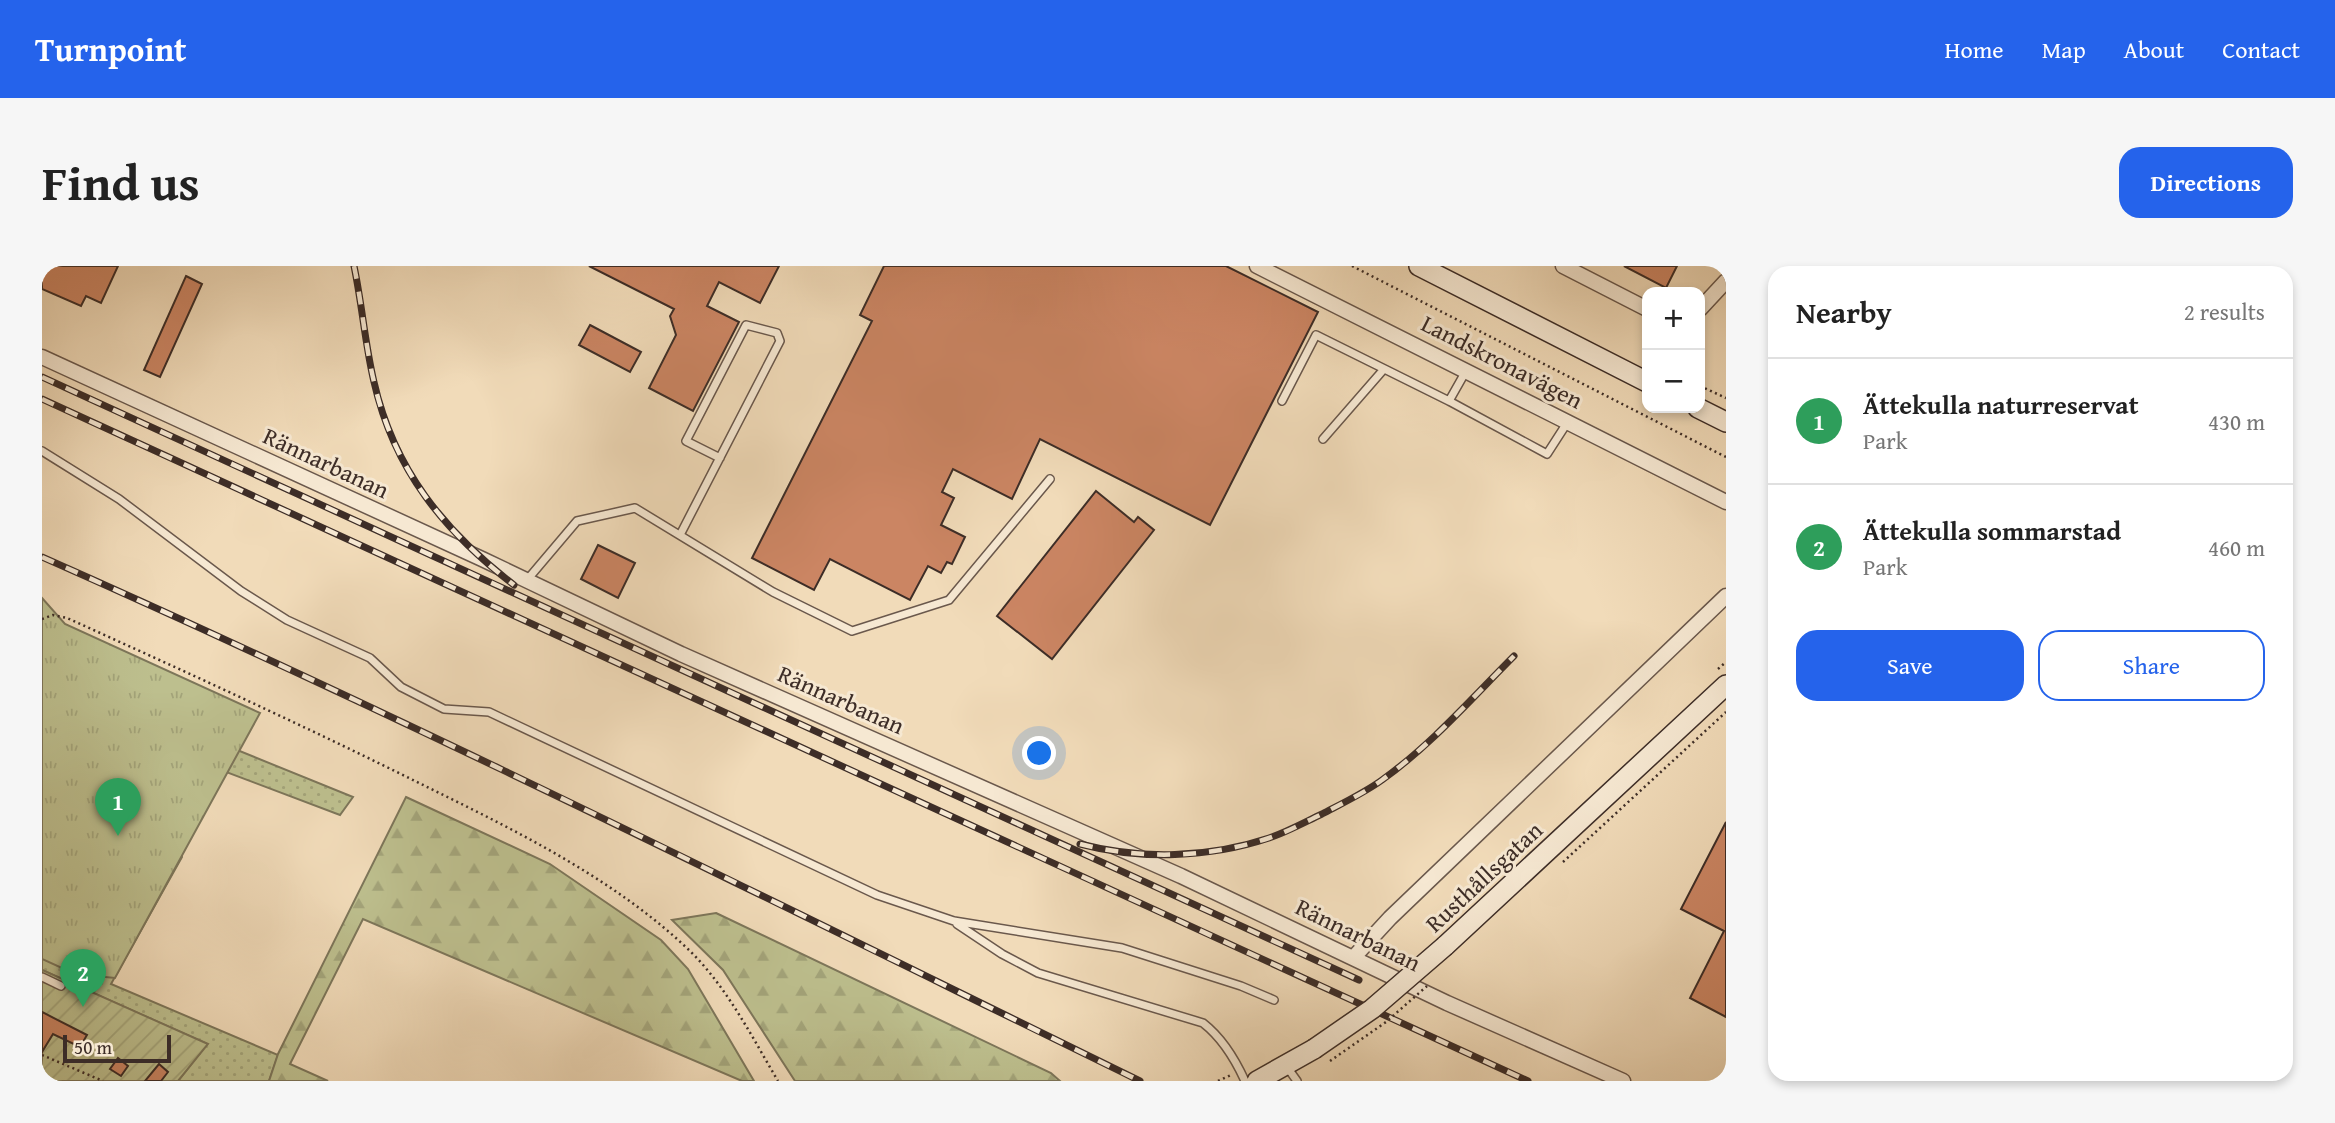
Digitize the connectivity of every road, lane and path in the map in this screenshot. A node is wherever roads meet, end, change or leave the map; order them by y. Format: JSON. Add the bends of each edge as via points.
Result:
{"nodes":[{"id":1,"x":1257,"y":266,"type":"edge"},
{"id":2,"x":1352,"y":266,"type":"edge"},
{"id":3,"x":1419,"y":266,"type":"edge"},
{"id":4,"x":1563,"y":266,"type":"edge"},
{"id":5,"x":1726,"y":281,"type":"edge"},
{"id":6,"x":1705,"y":304,"type":"edge"},
{"id":7,"x":1642,"y":306,"type":"edge"},
{"id":8,"x":42,"y":357,"type":"edge"},
{"id":9,"x":1384,"y":369,"type":"junction"},
{"id":10,"x":1466,"y":371,"type":"junction"},
{"id":11,"x":1642,"y":379,"type":"edge"},
{"id":12,"x":1705,"y":388,"type":"edge"},
{"id":13,"x":1726,"y":398,"type":"edge"},
{"id":14,"x":1282,"y":401,"type":"dead end"},
{"id":15,"x":1449,"y":401,"type":"junction"},
{"id":16,"x":1705,"y":412,"type":"edge"},
{"id":17,"x":1568,"y":422,"type":"junction"},
{"id":18,"x":1726,"y":422,"type":"edge"},
{"id":19,"x":1323,"y":439,"type":"dead end"},
{"id":20,"x":42,"y":451,"type":"edge"},
{"id":21,"x":1726,"y":457,"type":"edge"},
{"id":22,"x":720,"y":458,"type":"junction"},
{"id":23,"x":1050,"y":479,"type":"dead end"},
{"id":24,"x":1726,"y":502,"type":"edge"},
{"id":25,"x":680,"y":535,"type":"junction"},
{"id":26,"x":526,"y":581,"type":"junction"},
{"id":27,"x":1726,"y":596,"type":"edge"},
{"id":28,"x":42,"y":619,"type":"edge"},
{"id":29,"x":1726,"y":685,"type":"edge"},
{"id":30,"x":1726,"y":712,"type":"edge"},
{"id":31,"x":1563,"y":862,"type":"dead end"},
{"id":32,"x":954,"y":921,"type":"junction"},
{"id":33,"x":1354,"y":957,"type":"junction"},
{"id":34,"x":42,"y":977,"type":"edge"},
{"id":35,"x":61,"y":986,"type":"dead end"},
{"id":36,"x":1274,"y":1000,"type":"dead end"},
{"id":37,"x":42,"y":1055,"type":"edge"},
{"id":38,"x":1292,"y":1074,"type":"edge"},
{"id":39,"x":103,"y":1081,"type":"edge"},
{"id":40,"x":778,"y":1081,"type":"edge"},
{"id":41,"x":1245,"y":1081,"type":"edge"},
{"id":42,"x":1257,"y":1081,"type":"edge"},
{"id":43,"x":1623,"y":1081,"type":"edge"}],
"edges":[{"from":1,"to":10,"type":"street","name":"Landskronavägen"},
{"from":2,"to":21,"type":"path"},
{"from":3,"to":11,"type":"main road","name":"Landskronavägen"},
{"from":4,"to":7,"type":"street"},
{"from":5,"to":6,"type":"street"},
{"from":8,"to":26,"type":"street","name":"Rännarbanan"},
{"from":9,"to":14,"type":"lane","via":[[1316,335]]},
{"from":9,"to":15,"type":"lane"},
{"from":9,"to":19,"type":"lane"},
{"from":10,"to":15,"type":"lane"},
{"from":10,"to":17,"type":"street","name":"Landskronavägen"},
{"from":12,"to":13,"type":"path"},
{"from":15,"to":17,"type":"lane","via":[[1547,454]]},
{"from":16,"to":18,"type":"main road"},
{"from":17,"to":24,"type":"street","name":"Landskronavägen"},
{"from":20,"to":32,"type":"lane","via":[[119,499],[241,591],[287,620],[370,658],[401,687],[444,709],[489,712],[877,895]]},
{"from":22,"to":22,"type":"lane","via":[[686,441],[746,325],[777,333],[780,341]]},
{"from":22,"to":25,"type":"lane"},
{"from":23,"to":25,"type":"lane","via":[[949,600],[852,631],[773,592]]},
{"from":25,"to":26,"type":"lane","via":[[635,508],[577,521]]},
{"from":26,"to":33,"type":"street","name":"Rännarbanan"},
{"from":27,"to":33,"type":"street","name":"Rusthållsgatan"},
{"from":28,"to":40,"type":"path","via":[[53,615],[67,618],[236,695],[457,802],[606,884],[691,952],[719,985]]},
{"from":29,"to":38,"type":"main road","name":"Rusthållsgatan","bridge":true,"via":[[1445,946],[1372,1009],[1314,1049]]},
{"from":30,"to":31,"type":"path"},
{"from":32,"to":36,"type":"lane","via":[[1122,948]]},
{"from":32,"to":41,"type":"lane","via":[[1038,973],[1202,1023],[1213,1031]]},
{"from":33,"to":43,"type":"street","name":"Rännarbanan"},
{"from":34,"to":35,"type":"lane"},
{"from":37,"to":39,"type":"path"},
{"from":38,"to":42,"type":"main road","name":"Rusthållsgatan"}]}
